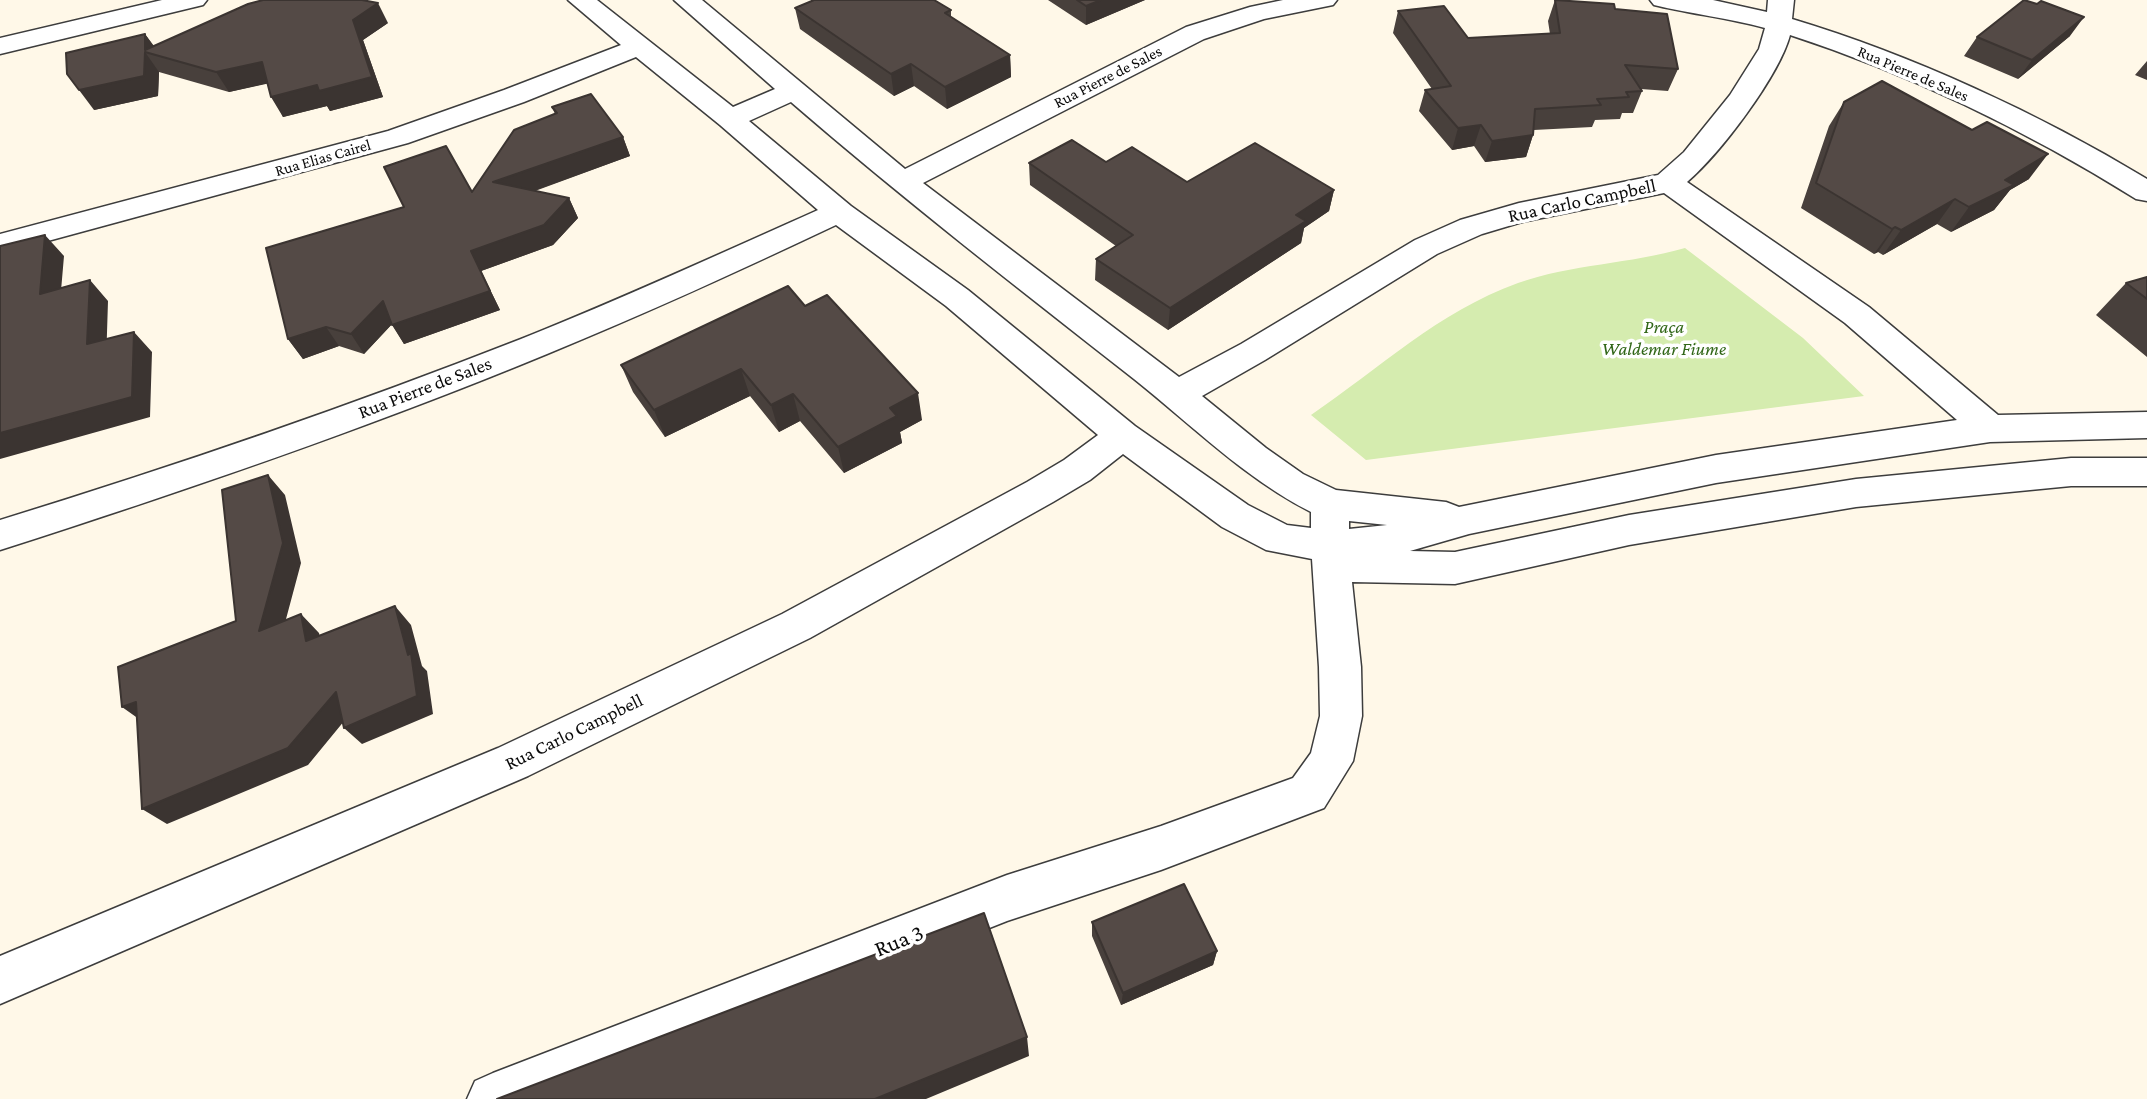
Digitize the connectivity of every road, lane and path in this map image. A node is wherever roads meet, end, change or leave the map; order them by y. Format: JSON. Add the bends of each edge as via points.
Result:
{"nodes":[{"id":1,"x":194,"y":0,"type":"edge"},
{"id":2,"x":581,"y":0,"type":"edge"},
{"id":3,"x":1324,"y":0,"type":"edge"},
{"id":4,"x":1663,"y":0,"type":"edge"},
{"id":5,"x":708,"y":7,"type":"edge"},
{"id":6,"x":1780,"y":11,"type":"edge"},
{"id":7,"x":0,"y":46,"type":"edge"},
{"id":8,"x":638,"y":47,"type":"junction"},
{"id":9,"x":795,"y":90,"type":"junction"},
{"id":10,"x":730,"y":119,"type":"junction"},
{"id":11,"x":902,"y":182,"type":"junction"},
{"id":12,"x":1668,"y":182,"type":"junction"},
{"id":13,"x":2147,"y":192,"type":"edge"},
{"id":14,"x":839,"y":212,"type":"junction"},
{"id":15,"x":0,"y":244,"type":"edge"},
{"id":16,"x":1011,"y":267,"type":"junction"},
{"id":17,"x":957,"y":298,"type":"junction"},
{"id":18,"x":1177,"y":394,"type":"junction"},
{"id":19,"x":2147,"y":425,"type":"edge"},
{"id":20,"x":1990,"y":429,"type":"junction"},
{"id":21,"x":1122,"y":435,"type":"junction"},
{"id":22,"x":2147,"y":472,"type":"edge"},
{"id":23,"x":1330,"y":504,"type":"junction"},
{"id":24,"x":1469,"y":519,"type":"junction"},
{"id":25,"x":0,"y":535,"type":"edge"},
{"id":26,"x":1331,"y":556,"type":"junction"},
{"id":27,"x":0,"y":980,"type":"edge"},
{"id":28,"x":494,"y":1099,"type":"edge"}],
"edges":[{"from":1,"to":7,"type":"street"},
{"from":2,"to":8,"type":"street"},
{"from":3,"to":11,"type":"street","name":"Rua Pierre de Sales","via":[[1259,12],[1195,33]]},
{"from":4,"to":6,"type":"street","name":"Rua Pierre de Sales"},
{"from":5,"to":9,"type":"street"},
{"from":6,"to":12,"type":"street","via":[[1773,48],[1733,110],[1680,175]]},
{"from":6,"to":13,"type":"street","name":"Rua Pierre de Sales","via":[[2007,116]]},
{"from":8,"to":10,"type":"street"},
{"from":8,"to":15,"type":"street","name":"Rua Elias Cairel","via":[[398,137]]},
{"from":9,"to":10,"type":"street"},
{"from":9,"to":11,"type":"street"},
{"from":10,"to":14,"type":"street"},
{"from":11,"to":16,"type":"street"},
{"from":12,"to":18,"type":"street","name":"Rua Carlo Campbell","via":[[1471,227],[1426,247]]},
{"from":12,"to":20,"type":"street","name":"Rua Carlo Campbell","via":[[1857,315]]},
{"from":14,"to":17,"type":"street"},
{"from":14,"to":25,"type":"street","name":"Rua Pierre de Sales","via":[[666,292],[492,363],[211,468]]},
{"from":16,"to":17,"type":"street"},
{"from":16,"to":18,"type":"street"},
{"from":17,"to":21,"type":"street"},
{"from":18,"to":23,"type":"street","via":[[1253,458]]},
{"from":19,"to":20,"type":"street"},
{"from":20,"to":24,"type":"street","via":[[1716,469]]},
{"from":21,"to":26,"type":"street","via":[[1235,516],[1280,539]]},
{"from":21,"to":27,"type":"street","name":"Rua Carlo Campbell","via":[[1041,492],[796,625],[513,762]]},
{"from":22,"to":26,"type":"street","via":[[2071,472],[1856,493],[1629,530],[1455,568]]},
{"from":23,"to":24,"type":"street"},
{"from":23,"to":26,"type":"street"},
{"from":24,"to":26,"type":"street"},
{"from":26,"to":28,"type":"street","name":"Rua 3","via":[[1341,716],[1331,761],[1308,793],[1161,848],[1007,898]]}]}
